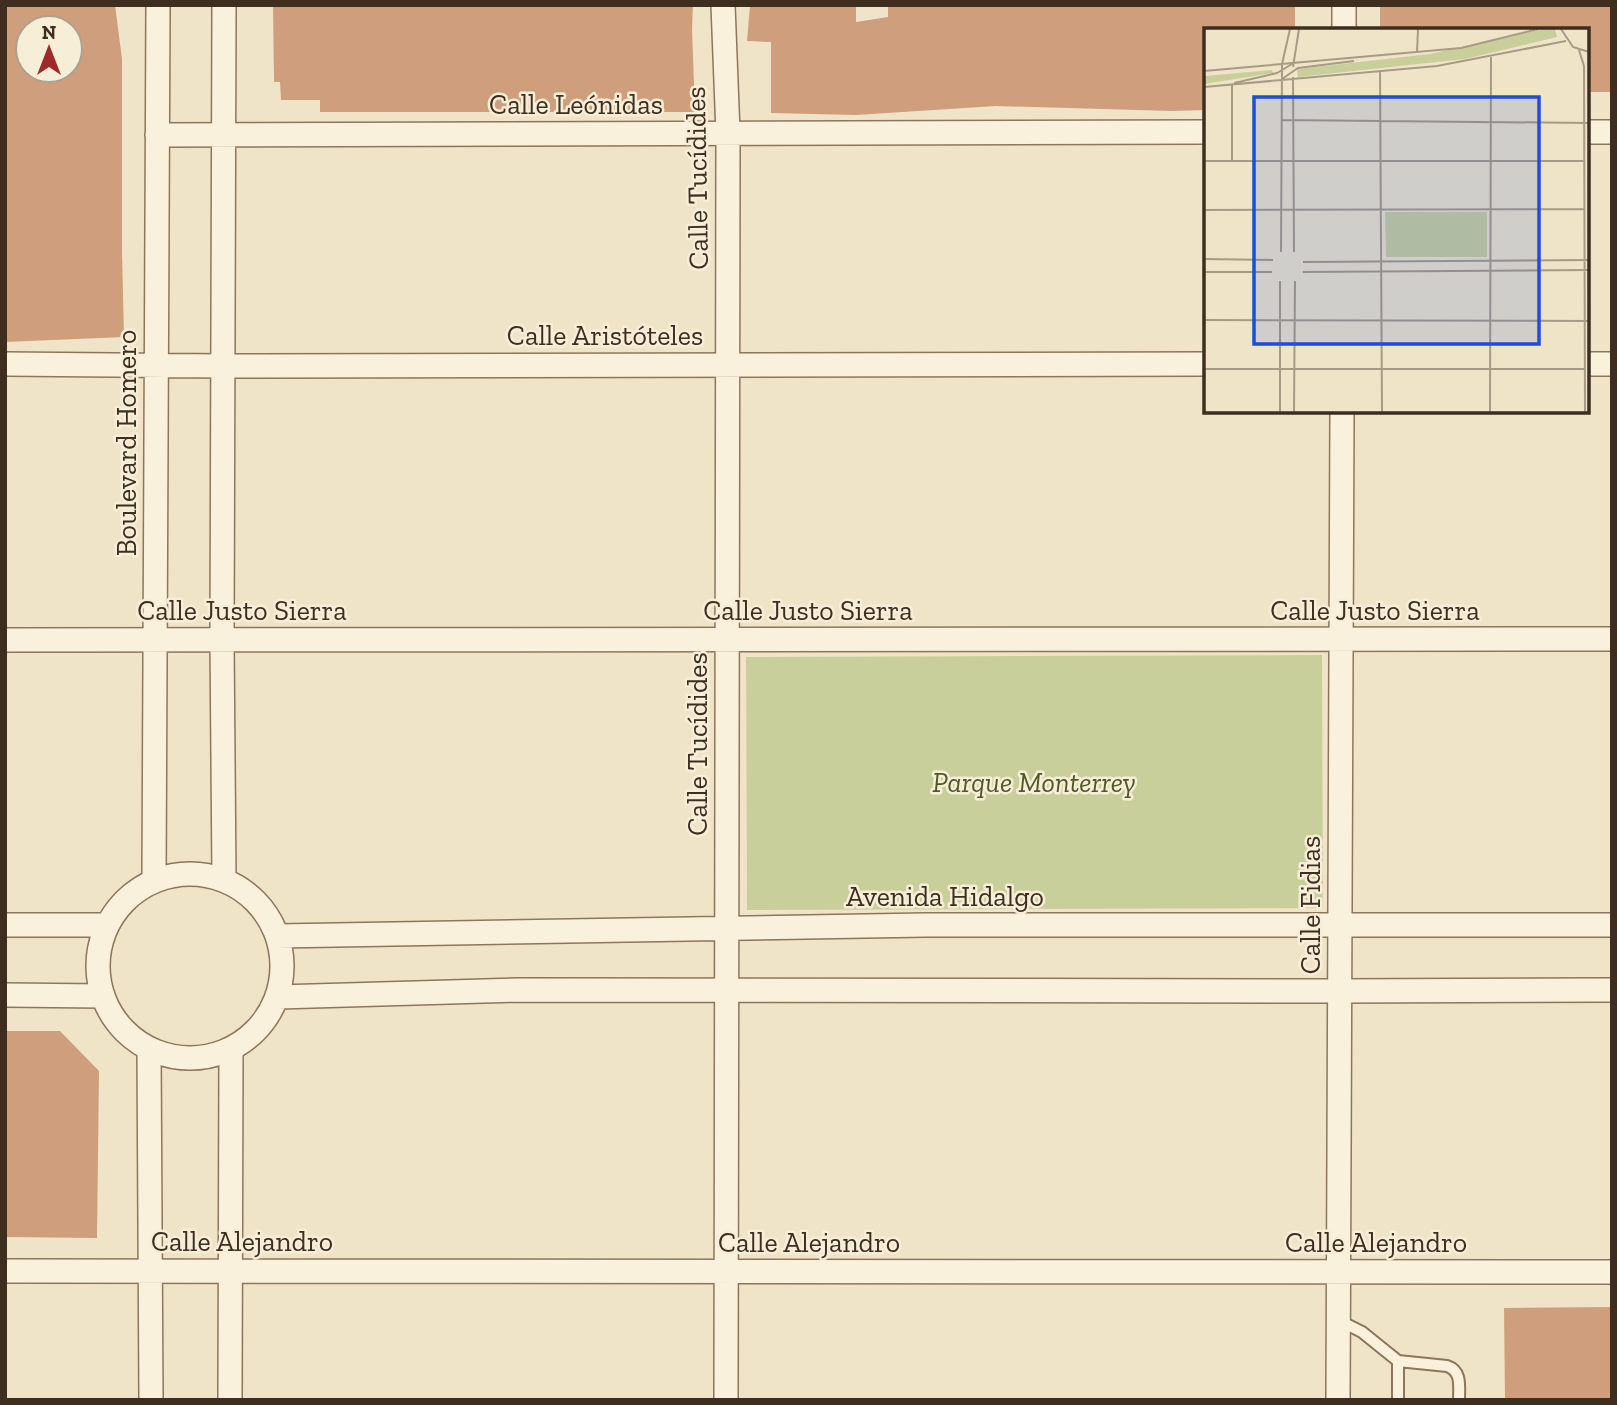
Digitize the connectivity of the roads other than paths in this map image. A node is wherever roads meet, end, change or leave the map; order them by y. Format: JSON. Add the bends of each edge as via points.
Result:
{"nodes":[{"id":1,"x":158,"y":5,"type":"edge"},
{"id":2,"x":224,"y":5,"type":"edge"},
{"id":3,"x":723,"y":5,"type":"edge"},
{"id":4,"x":1344,"y":5,"type":"edge"},
{"id":5,"x":1343,"y":28,"type":"edge"},
{"id":6,"x":1204,"y":132,"type":"edge"},
{"id":7,"x":1589,"y":132,"type":"edge"},
{"id":8,"x":1612,"y":132,"type":"edge"},
{"id":9,"x":728,"y":133,"type":"junction"},
{"id":10,"x":225,"y":134,"type":"junction"},
{"id":11,"x":157,"y":135,"type":"junction"},
{"id":12,"x":5,"y":364,"type":"edge"},
{"id":13,"x":1204,"y":364,"type":"edge"},
{"id":14,"x":1589,"y":364,"type":"edge"},
{"id":15,"x":1612,"y":364,"type":"edge"},
{"id":16,"x":156,"y":365,"type":"junction"},
{"id":17,"x":728,"y":365,"type":"junction"},
{"id":18,"x":222,"y":366,"type":"junction"},
{"id":19,"x":1342,"y":413,"type":"edge"},
{"id":20,"x":157,"y":639,"type":"junction"},
{"id":21,"x":1612,"y":639,"type":"edge"},
{"id":22,"x":5,"y":640,"type":"edge"},
{"id":23,"x":222,"y":640,"type":"junction"},
{"id":24,"x":727,"y":640,"type":"junction"},
{"id":25,"x":1341,"y":640,"type":"junction"},
{"id":26,"x":154,"y":880,"type":"junction"},
{"id":27,"x":225,"y":880,"type":"junction"},
{"id":28,"x":5,"y":925,"type":"edge"},
{"id":29,"x":106,"y":925,"type":"junction"},
{"id":30,"x":1340,"y":925,"type":"junction"},
{"id":31,"x":1612,"y":925,"type":"edge"},
{"id":32,"x":727,"y":927,"type":"junction"},
{"id":33,"x":278,"y":936,"type":"junction"},
{"id":34,"x":1612,"y":990,"type":"edge"},
{"id":35,"x":727,"y":991,"type":"junction"},
{"id":36,"x":1340,"y":991,"type":"junction"},
{"id":37,"x":5,"y":995,"type":"edge"},
{"id":38,"x":102,"y":996,"type":"junction"},
{"id":39,"x":278,"y":996,"type":"junction"},
{"id":40,"x":149,"y":1049,"type":"junction"},
{"id":41,"x":231,"y":1049,"type":"junction"},
{"id":42,"x":5,"y":1271,"type":"edge"},
{"id":43,"x":151,"y":1271,"type":"junction"},
{"id":44,"x":231,"y":1271,"type":"junction"},
{"id":45,"x":726,"y":1271,"type":"junction"},
{"id":46,"x":1339,"y":1272,"type":"junction"},
{"id":47,"x":1612,"y":1272,"type":"edge"},
{"id":48,"x":1338,"y":1320,"type":"junction"},
{"id":49,"x":1398,"y":1362,"type":"junction"},
{"id":50,"x":151,"y":1400,"type":"edge"},
{"id":51,"x":230,"y":1400,"type":"edge"},
{"id":52,"x":726,"y":1400,"type":"edge"},
{"id":53,"x":1338,"y":1400,"type":"edge"},
{"id":54,"x":1398,"y":1400,"type":"edge"},
{"id":55,"x":1459,"y":1400,"type":"edge"}],
"edges":[{"from":1,"to":11,"type":"street","name":"Boulevard Homero"},
{"from":2,"to":10,"type":"street"},
{"from":3,"to":9,"type":"street","name":"Calle Tucídides"},
{"from":4,"to":5,"type":"street"},
{"from":6,"to":9,"type":"street","name":"Calle Leónidas"},
{"from":7,"to":8,"type":"street"},
{"from":9,"to":10,"type":"street","name":"Calle Leónidas"},
{"from":9,"to":17,"type":"street","name":"Calle Tucídides"},
{"from":10,"to":11,"type":"street","name":"Calle Leónidas"},
{"from":10,"to":18,"type":"street"},
{"from":11,"to":16,"type":"street","name":"Boulevard Homero"},
{"from":12,"to":16,"type":"street","name":"Calle Aristóteles"},
{"from":13,"to":17,"type":"street","name":"Calle Aristóteles"},
{"from":14,"to":15,"type":"street"},
{"from":16,"to":18,"type":"street","name":"Calle Aristóteles"},
{"from":16,"to":20,"type":"street","name":"Boulevard Homero"},
{"from":17,"to":18,"type":"street","name":"Calle Aristóteles"},
{"from":17,"to":24,"type":"street","name":"Calle Tucídides"},
{"from":18,"to":23,"type":"street"},
{"from":19,"to":25,"type":"street","name":"Calle Fidias"},
{"from":20,"to":22,"type":"street","name":"Calle Justo Sierra"},
{"from":20,"to":23,"type":"street","name":"Calle Justo Sierra"},
{"from":20,"to":26,"type":"street","name":"Boulevard Homero"},
{"from":21,"to":25,"type":"street","name":"Calle Justo Sierra"},
{"from":23,"to":24,"type":"street","name":"Calle Justo Sierra"},
{"from":23,"to":27,"type":"street"},
{"from":24,"to":25,"type":"street","name":"Calle Justo Sierra"},
{"from":24,"to":32,"type":"street","name":"Calle Tucídides"},
{"from":25,"to":30,"type":"street","name":"Calle Fidias"},
{"from":26,"to":27,"type":"street","via":[[201,874]]},
{"from":26,"to":29,"type":"street","via":[[118,906]]},
{"from":27,"to":33,"type":"street","via":[[247,893],[265,912]]},
{"from":28,"to":29,"type":"street"},
{"from":29,"to":38,"type":"street","via":[[97,972]]},
{"from":30,"to":31,"type":"street","name":"Avenida Hidalgo"},
{"from":30,"to":32,"type":"street","name":"Avenida Hidalgo"},
{"from":30,"to":36,"type":"street","name":"Calle Fidias"},
{"from":32,"to":33,"type":"street","name":"Avenida Hidalgo"},
{"from":32,"to":35,"type":"street","name":"Calle Tucídides"},
{"from":33,"to":39,"type":"street","via":[[283,966]]},
{"from":34,"to":36,"type":"street"},
{"from":35,"to":36,"type":"street"},
{"from":35,"to":39,"type":"street"},
{"from":35,"to":45,"type":"street","name":"Calle Tucídides"},
{"from":36,"to":46,"type":"street","name":"Calle Fidias"},
{"from":37,"to":38,"type":"street"},
{"from":38,"to":40,"type":"street","via":[[113,1017]]},
{"from":39,"to":41,"type":"street","via":[[267,1018]]},
{"from":40,"to":41,"type":"street","via":[[190,1058]]},
{"from":40,"to":43,"type":"street"},
{"from":41,"to":44,"type":"street"},
{"from":42,"to":43,"type":"street","name":"Calle Alejandro"},
{"from":43,"to":44,"type":"street","name":"Calle Alejandro"},
{"from":43,"to":50,"type":"street"},
{"from":44,"to":45,"type":"street","name":"Calle Alejandro"},
{"from":44,"to":51,"type":"street"},
{"from":45,"to":46,"type":"street","name":"Calle Alejandro"},
{"from":45,"to":52,"type":"street","name":"Calle Tucídides"},
{"from":46,"to":47,"type":"street","name":"Calle Alejandro"},
{"from":46,"to":48,"type":"street","name":"Calle Fidias"},
{"from":48,"to":49,"type":"lane","via":[[1362,1332]]},
{"from":48,"to":53,"type":"street","name":"Calle Fidias"},
{"from":49,"to":54,"type":"lane"},
{"from":49,"to":55,"type":"lane","via":[[1452,1368],[1457,1372]]}]}
